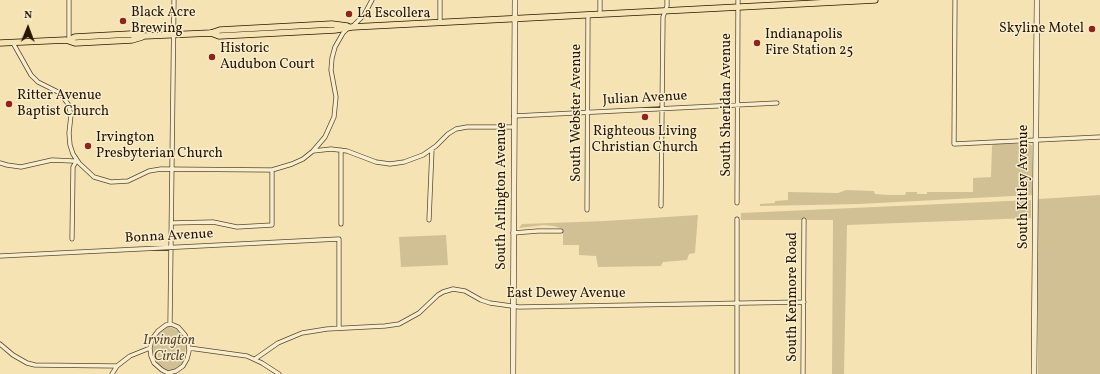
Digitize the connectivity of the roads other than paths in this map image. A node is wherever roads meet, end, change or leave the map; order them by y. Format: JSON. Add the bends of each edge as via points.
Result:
{"nodes":[{"id":1,"x":69,"y":0,"type":"edge"},
{"id":2,"x":174,"y":0,"type":"edge"},
{"id":3,"x":372,"y":0,"type":"edge"},
{"id":4,"x":440,"y":0,"type":"edge"},
{"id":5,"x":515,"y":0,"type":"edge"},
{"id":6,"x":600,"y":0,"type":"edge"},
{"id":7,"x":667,"y":0,"type":"edge"},
{"id":8,"x":738,"y":0,"type":"edge"},
{"id":9,"x":875,"y":0,"type":"edge"},
{"id":10,"x":955,"y":0,"type":"edge"},
{"id":11,"x":1037,"y":0,"type":"edge"},
{"id":12,"x":812,"y":2,"type":"edge"},
{"id":13,"x":738,"y":8,"type":"junction"},
{"id":14,"x":665,"y":11,"type":"junction"},
{"id":15,"x":600,"y":14,"type":"junction"},
{"id":16,"x":588,"y":15,"type":"junction"},
{"id":17,"x":515,"y":19,"type":"junction"},
{"id":18,"x":440,"y":22,"type":"junction"},
{"id":19,"x":351,"y":27,"type":"junction"},
{"id":20,"x":174,"y":35,"type":"junction"},
{"id":21,"x":69,"y":40,"type":"junction"},
{"id":22,"x":0,"y":43,"type":"edge"},
{"id":23,"x":13,"y":43,"type":"junction"},
{"id":24,"x":777,"y":103,"type":"dead end"},
{"id":25,"x":738,"y":105,"type":"junction"},
{"id":26,"x":663,"y":109,"type":"junction"},
{"id":27,"x":588,"y":112,"type":"junction"},
{"id":28,"x":514,"y":116,"type":"junction"},
{"id":29,"x":514,"y":127,"type":"junction"},
{"id":30,"x":1100,"y":137,"type":"edge"},
{"id":31,"x":1036,"y":140,"type":"junction"},
{"id":32,"x":432,"y":148,"type":"junction"},
{"id":33,"x":342,"y":150,"type":"junction"},
{"id":34,"x":313,"y":151,"type":"junction"},
{"id":35,"x":77,"y":160,"type":"junction"},
{"id":36,"x":0,"y":163,"type":"edge"},
{"id":37,"x":172,"y":169,"type":"junction"},
{"id":38,"x":272,"y":170,"type":"junction"},
{"id":39,"x":737,"y":203,"type":"dead end"},
{"id":40,"x":661,"y":206,"type":"dead end"},
{"id":41,"x":587,"y":210,"type":"dead end"},
{"id":42,"x":737,"y":219,"type":"dead end"},
{"id":43,"x":429,"y":220,"type":"dead end"},
{"id":44,"x":804,"y":220,"type":"dead end"},
{"id":45,"x":171,"y":223,"type":"junction"},
{"id":46,"x":341,"y":224,"type":"dead end"},
{"id":47,"x":561,"y":231,"type":"dead end"},
{"id":48,"x":513,"y":234,"type":"junction"},
{"id":49,"x":72,"y":239,"type":"dead end"},
{"id":50,"x":171,"y":247,"type":"junction"},
{"id":51,"x":0,"y":256,"type":"edge"},
{"id":52,"x":737,"y":302,"type":"junction"},
{"id":53,"x":804,"y":302,"type":"junction"},
{"id":54,"x":513,"y":306,"type":"junction"},
{"id":55,"x":170,"y":324,"type":"junction"},
{"id":56,"x":339,"y":328,"type":"junction"},
{"id":57,"x":0,"y":344,"type":"edge"},
{"id":58,"x":150,"y":348,"type":"junction"},
{"id":59,"x":189,"y":348,"type":"junction"},
{"id":60,"x":255,"y":359,"type":"junction"},
{"id":61,"x":117,"y":366,"type":"junction"},
{"id":62,"x":112,"y":374,"type":"edge"},
{"id":63,"x":169,"y":374,"type":"edge"},
{"id":64,"x":279,"y":374,"type":"edge"},
{"id":65,"x":513,"y":374,"type":"edge"},
{"id":66,"x":737,"y":374,"type":"edge"},
{"id":67,"x":803,"y":374,"type":"edge"},
{"id":68,"x":1034,"y":374,"type":"edge"}],
"edges":[{"from":1,"to":21,"type":"street"},
{"from":2,"to":20,"type":"street"},
{"from":3,"to":19,"type":"street","via":[[359,22]]},
{"from":4,"to":18,"type":"street"},
{"from":5,"to":17,"type":"main road","name":"South Arlington Avenue"},
{"from":6,"to":15,"type":"street"},
{"from":7,"to":14,"type":"street"},
{"from":8,"to":13,"type":"street","name":"South Sheridan Avenue"},
{"from":9,"to":12,"type":"main road"},
{"from":10,"to":31,"type":"street","via":[[954,144]]},
{"from":11,"to":31,"type":"main road","name":"South Kitley Avenue"},
{"from":12,"to":13,"type":"main road"},
{"from":13,"to":14,"type":"main road"},
{"from":13,"to":25,"type":"street","name":"South Sheridan Avenue"},
{"from":14,"to":15,"type":"main road"},
{"from":14,"to":26,"type":"street"},
{"from":15,"to":16,"type":"main road"},
{"from":16,"to":17,"type":"main road"},
{"from":16,"to":27,"type":"street","name":"South Webster Avenue"},
{"from":17,"to":18,"type":"main road"},
{"from":17,"to":28,"type":"main road","name":"South Arlington Avenue"},
{"from":18,"to":19,"type":"main road"},
{"from":19,"to":20,"type":"main road","via":[[219,36],[211,33]]},
{"from":19,"to":34,"type":"street","via":[[343,33],[332,58],[336,97],[334,117],[326,138]]},
{"from":20,"to":21,"type":"main road","via":[[144,36],[132,40]]},
{"from":20,"to":37,"type":"street"},
{"from":21,"to":23,"type":"main road"},
{"from":22,"to":23,"type":"main road"},
{"from":23,"to":35,"type":"street","via":[[31,75],[38,82],[57,90],[68,102],[71,115],[70,141]]},
{"from":24,"to":25,"type":"street","name":"Julian Avenue"},
{"from":25,"to":26,"type":"street","name":"Julian Avenue"},
{"from":25,"to":39,"type":"street","name":"South Sheridan Avenue"},
{"from":26,"to":27,"type":"street","name":"Julian Avenue"},
{"from":26,"to":40,"type":"street"},
{"from":27,"to":28,"type":"street","name":"Julian Avenue"},
{"from":27,"to":41,"type":"street","name":"South Webster Avenue"},
{"from":28,"to":29,"type":"main road","name":"South Arlington Avenue"},
{"from":29,"to":32,"type":"street","via":[[460,128],[448,134]]},
{"from":29,"to":48,"type":"main road","name":"South Arlington Avenue"},
{"from":30,"to":31,"type":"street"},
{"from":31,"to":68,"type":"main road","name":"South Kitley Avenue"},
{"from":32,"to":33,"type":"street","via":[[412,160],[390,164],[369,160]]},
{"from":32,"to":43,"type":"street"},
{"from":33,"to":34,"type":"street"},
{"from":33,"to":46,"type":"street"},
{"from":34,"to":38,"type":"street","via":[[303,159]]},
{"from":35,"to":36,"type":"street","via":[[46,160],[21,167]]},
{"from":35,"to":37,"type":"street","via":[[92,176],[111,182],[128,181],[153,170]]},
{"from":35,"to":49,"type":"street","via":[[73,167]]},
{"from":37,"to":38,"type":"street"},
{"from":37,"to":45,"type":"street"},
{"from":38,"to":45,"type":"street","via":[[272,225],[237,227],[213,222]]},
{"from":42,"to":52,"type":"street"},
{"from":44,"to":53,"type":"street","name":"South Kenmore Road"},
{"from":45,"to":50,"type":"street"},
{"from":47,"to":48,"type":"street"},
{"from":48,"to":54,"type":"main road","name":"South Arlington Avenue"},
{"from":50,"to":51,"type":"street","name":"Bonna Avenue"},
{"from":50,"to":55,"type":"street"},
{"from":50,"to":56,"type":"street","name":"Bonna Avenue","via":[[340,239]]},
{"from":52,"to":53,"type":"street","name":"East Dewey Avenue"},
{"from":52,"to":54,"type":"street","name":"East Dewey Avenue"},
{"from":52,"to":66,"type":"street"},
{"from":53,"to":67,"type":"street","name":"South Kenmore Road"},
{"from":54,"to":56,"type":"street","name":"East Dewey Avenue","via":[[490,303],[463,291],[451,290],[438,295],[419,313],[399,324]]},
{"from":54,"to":65,"type":"main road","name":"South Arlington Avenue"},
{"from":55,"to":58,"type":"street","via":[[164,326],[152,338]]},
{"from":55,"to":59,"type":"street","via":[[184,333]]},
{"from":56,"to":60,"type":"street","name":"East Dewey Avenue","via":[[315,330],[298,335],[278,343]]},
{"from":57,"to":61,"type":"street","via":[[13,355],[31,364]]},
{"from":58,"to":61,"type":"street","via":[[130,356]]},
{"from":58,"to":63,"type":"street","via":[[154,363]]},
{"from":59,"to":60,"type":"street"},
{"from":59,"to":63,"type":"street","via":[[183,366]]},
{"from":60,"to":64,"type":"street"},
{"from":61,"to":62,"type":"street"}]}
